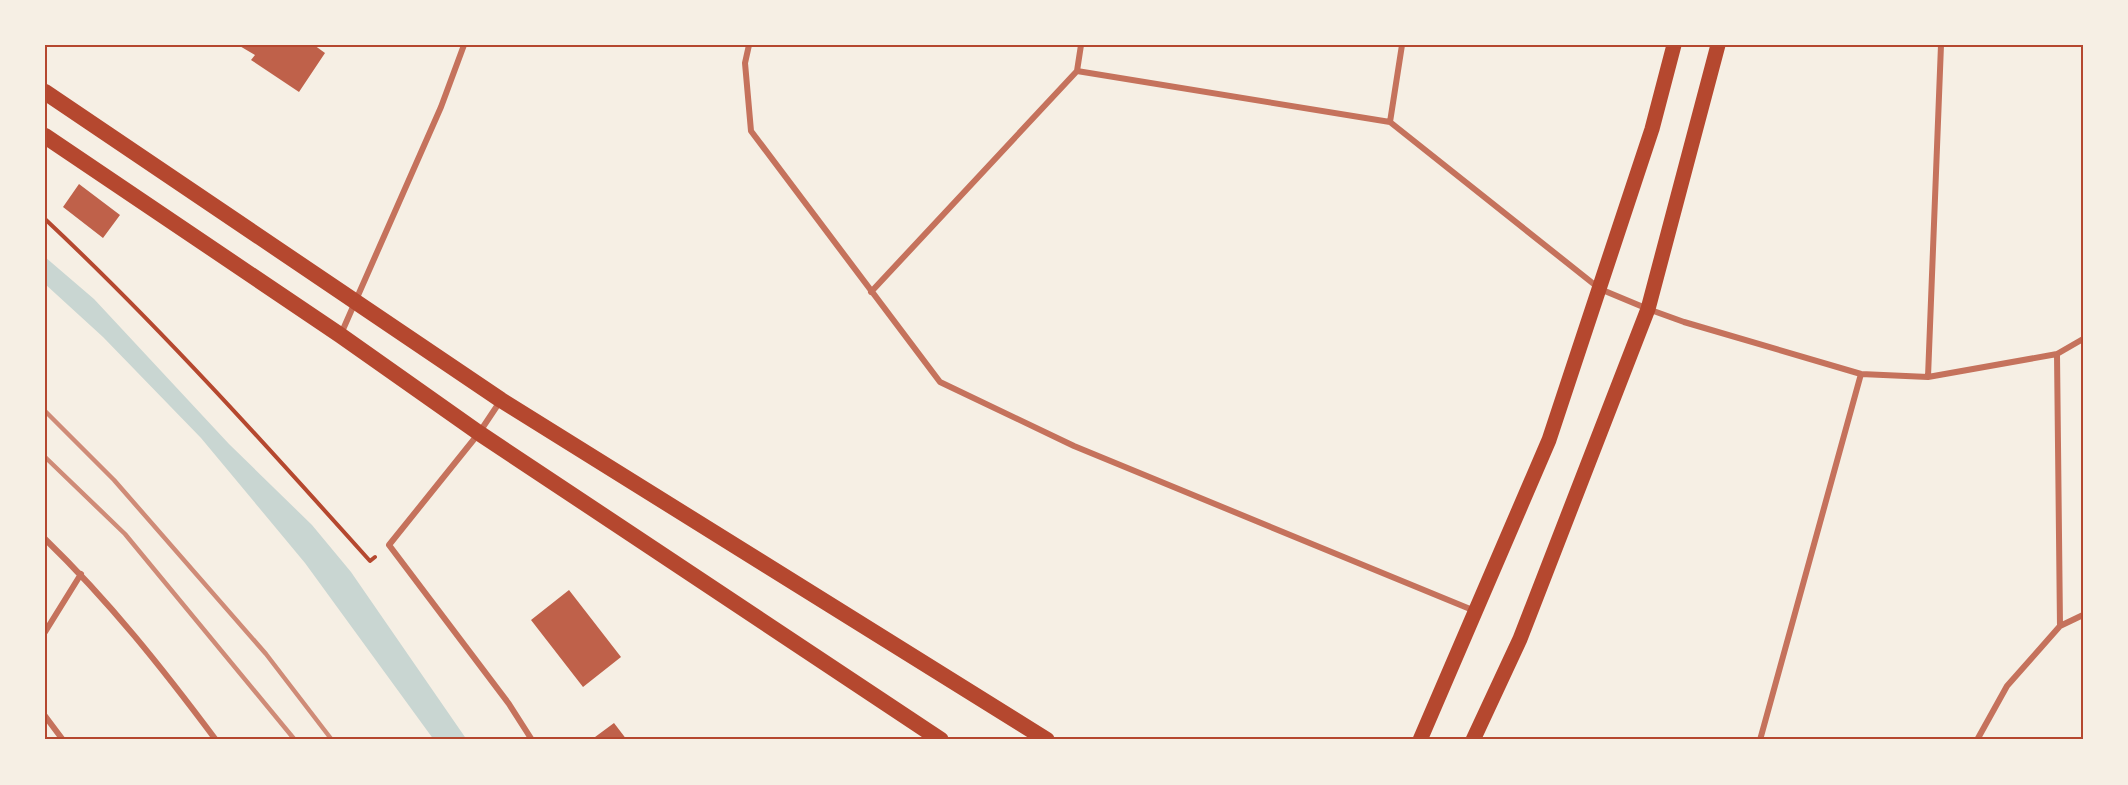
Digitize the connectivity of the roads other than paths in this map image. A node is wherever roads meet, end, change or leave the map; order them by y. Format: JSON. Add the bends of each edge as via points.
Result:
{"nodes":[{"id":1,"x":464,"y":45,"type":"edge"},
{"id":2,"x":748,"y":45,"type":"edge"},
{"id":3,"x":1081,"y":45,"type":"edge"},
{"id":4,"x":1402,"y":45,"type":"edge"},
{"id":5,"x":1674,"y":45,"type":"edge"},
{"id":6,"x":1718,"y":45,"type":"edge"},
{"id":7,"x":1941,"y":45,"type":"edge"},
{"id":8,"x":1077,"y":71,"type":"junction"},
{"id":9,"x":45,"y":92,"type":"edge"},
{"id":10,"x":1390,"y":122,"type":"junction"},
{"id":11,"x":45,"y":136,"type":"edge"},
{"id":12,"x":1600,"y":289,"type":"junction"},
{"id":13,"x":871,"y":292,"type":"junction"},
{"id":14,"x":355,"y":301,"type":"junction"},
{"id":15,"x":1648,"y":309,"type":"junction"},
{"id":16,"x":340,"y":335,"type":"junction"},
{"id":17,"x":2083,"y":339,"type":"edge"},
{"id":18,"x":2058,"y":354,"type":"junction"},
{"id":19,"x":1861,"y":374,"type":"junction"},
{"id":20,"x":1928,"y":377,"type":"junction"},
{"id":21,"x":501,"y":400,"type":"junction"},
{"id":22,"x":479,"y":433,"type":"junction"},
{"id":23,"x":45,"y":539,"type":"edge"},
{"id":24,"x":81,"y":574,"type":"junction"},
{"id":25,"x":1475,"y":611,"type":"junction"},
{"id":26,"x":2083,"y":615,"type":"edge"},
{"id":27,"x":2060,"y":626,"type":"junction"},
{"id":28,"x":45,"y":632,"type":"edge"},
{"id":29,"x":45,"y":716,"type":"edge"},
{"id":30,"x":63,"y":740,"type":"edge"},
{"id":31,"x":216,"y":740,"type":"edge"},
{"id":32,"x":532,"y":740,"type":"edge"},
{"id":33,"x":941,"y":740,"type":"edge"},
{"id":34,"x":1047,"y":740,"type":"edge"},
{"id":35,"x":1420,"y":740,"type":"edge"},
{"id":36,"x":1473,"y":740,"type":"edge"},
{"id":37,"x":1760,"y":740,"type":"edge"},
{"id":38,"x":1977,"y":740,"type":"edge"}],
"edges":[{"from":1,"to":14,"type":"street","via":[[441,107]]},
{"from":2,"to":13,"type":"street","via":[[745,63],[752,131]]},
{"from":3,"to":8,"type":"street"},
{"from":4,"to":10,"type":"street"},
{"from":5,"to":12,"type":"main road","via":[[1652,129]]},
{"from":6,"to":15,"type":"main road"},
{"from":7,"to":20,"type":"street"},
{"from":8,"to":10,"type":"street"},
{"from":8,"to":13,"type":"street"},
{"from":9,"to":14,"type":"highway"},
{"from":10,"to":12,"type":"street"},
{"from":11,"to":16,"type":"highway"},
{"from":12,"to":15,"type":"street"},
{"from":12,"to":25,"type":"main road","via":[[1549,440]]},
{"from":13,"to":25,"type":"street","via":[[940,382],[1074,446]]},
{"from":14,"to":16,"type":"street"},
{"from":14,"to":21,"type":"highway"},
{"from":15,"to":19,"type":"street"},
{"from":15,"to":36,"type":"main road","via":[[1520,639]]},
{"from":16,"to":22,"type":"highway"},
{"from":17,"to":18,"type":"street"},
{"from":18,"to":20,"type":"street"},
{"from":18,"to":27,"type":"street"},
{"from":19,"to":20,"type":"street"},
{"from":19,"to":37,"type":"street"},
{"from":21,"to":22,"type":"street"},
{"from":21,"to":34,"type":"highway"},
{"from":22,"to":32,"type":"street","via":[[389,544]]},
{"from":22,"to":33,"type":"highway"},
{"from":23,"to":24,"type":"street"},
{"from":24,"to":28,"type":"street"},
{"from":24,"to":31,"type":"street","via":[[157,661]]},
{"from":25,"to":35,"type":"main road"},
{"from":26,"to":27,"type":"street"},
{"from":27,"to":38,"type":"street","via":[[2007,686]]},
{"from":29,"to":30,"type":"street"}]}
